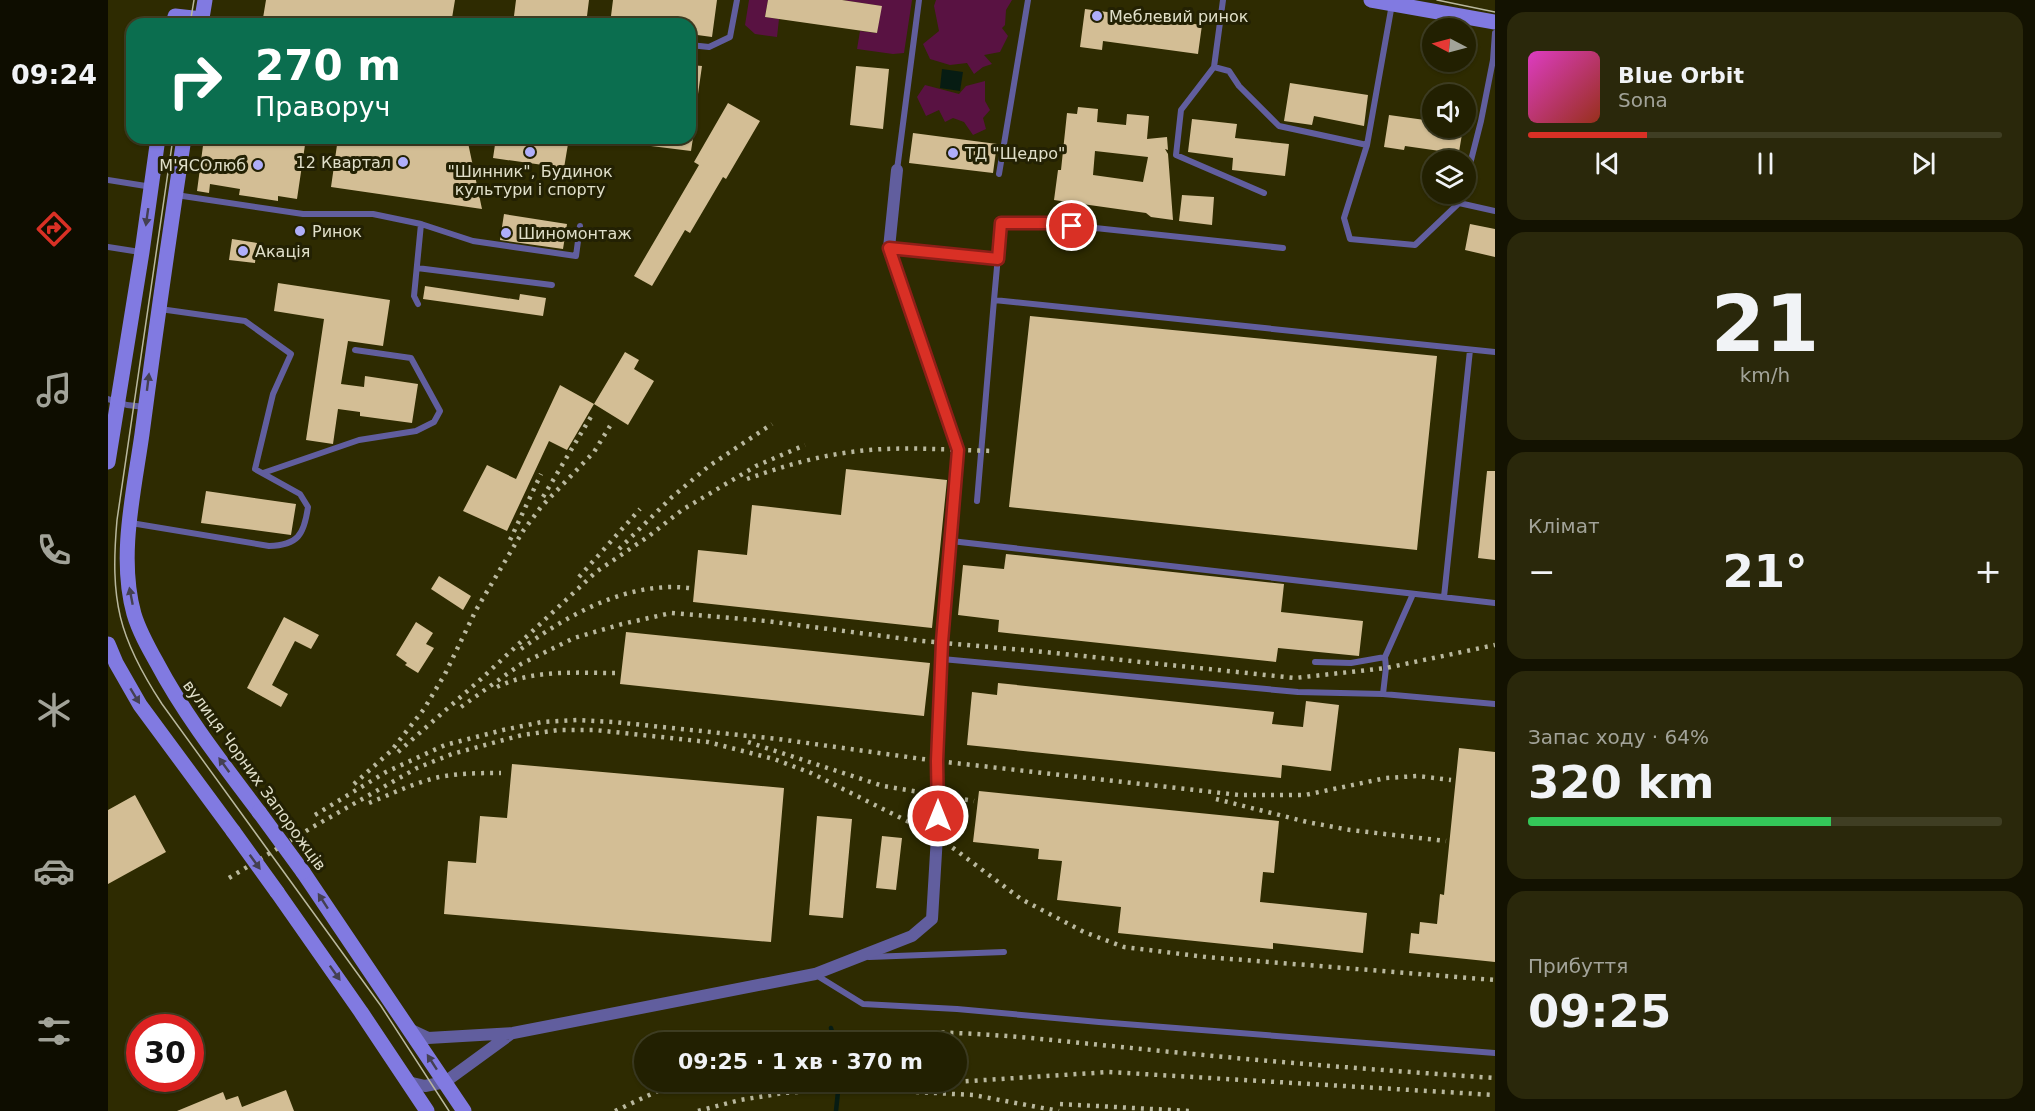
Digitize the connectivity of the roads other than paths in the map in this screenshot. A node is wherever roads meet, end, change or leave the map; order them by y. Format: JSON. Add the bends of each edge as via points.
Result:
{"nodes":[{"id":1,"x":177,"y":0,"type":"edge"},
{"id":2,"x":205,"y":0,"type":"edge"},
{"id":3,"x":737,"y":0,"type":"edge"},
{"id":4,"x":919,"y":0,"type":"edge"},
{"id":5,"x":1028,"y":0,"type":"edge"},
{"id":6,"x":1223,"y":0,"type":"edge"},
{"id":7,"x":1371,"y":0,"type":"edge"},
{"id":8,"x":1393,"y":2,"type":"edge"},
{"id":9,"x":175,"y":18,"type":"edge"},
{"id":10,"x":203,"y":18,"type":"edge"},
{"id":11,"x":1495,"y":22,"type":"edge"},
{"id":12,"x":1495,"y":33,"type":"edge"},
{"id":13,"x":696,"y":46,"type":"edge"},
{"id":14,"x":1214,"y":67,"type":"junction"},
{"id":15,"x":157,"y":144,"type":"edge"},
{"id":16,"x":183,"y":144,"type":"edge"},
{"id":17,"x":1367,"y":146,"type":"junction"},
{"id":18,"x":1474,"y":150,"type":"edge"},
{"id":19,"x":897,"y":170,"type":"joint"},
{"id":20,"x":999,"y":174,"type":"dead end"},
{"id":21,"x":108,"y":180,"type":"edge"},
{"id":22,"x":152,"y":187,"type":"junction"},
{"id":23,"x":1264,"y":193,"type":"dead end"},
{"id":24,"x":176,"y":195,"type":"junction"},
{"id":25,"x":1458,"y":204,"type":"edge"},
{"id":26,"x":1463,"y":204,"type":"edge"},
{"id":27,"x":1495,"y":212,"type":"edge"},
{"id":28,"x":422,"y":224,"type":"junction"},
{"id":29,"x":580,"y":226,"type":"dead end"},
{"id":30,"x":108,"y":247,"type":"edge"},
{"id":31,"x":889,"y":248,"type":"junction"},
{"id":32,"x":1283,"y":248,"type":"dead end"},
{"id":33,"x":142,"y":252,"type":"junction"},
{"id":34,"x":998,"y":259,"type":"junction"},
{"id":35,"x":417,"y":268,"type":"junction"},
{"id":36,"x":552,"y":285,"type":"dead end"},
{"id":37,"x":994,"y":300,"type":"junction"},
{"id":38,"x":418,"y":304,"type":"dead end"},
{"id":39,"x":159,"y":309,"type":"junction"},
{"id":40,"x":355,"y":350,"type":"dead end"},
{"id":41,"x":1470,"y":350,"type":"junction"},
{"id":42,"x":1495,"y":352,"type":"edge"},
{"id":43,"x":112,"y":400,"type":"edge"},
{"id":44,"x":145,"y":407,"type":"junction"},
{"id":45,"x":108,"y":462,"type":"edge"},
{"id":46,"x":263,"y":473,"type":"junction"},
{"id":47,"x":977,"y":501,"type":"dead end"},
{"id":48,"x":130,"y":523,"type":"junction"},
{"id":49,"x":951,"y":542,"type":"junction"},
{"id":50,"x":1413,"y":594,"type":"junction"},
{"id":51,"x":1444,"y":597,"type":"junction"},
{"id":52,"x":1495,"y":603,"type":"edge"},
{"id":53,"x":108,"y":644,"type":"edge"},
{"id":54,"x":1385,"y":657,"type":"junction"},
{"id":55,"x":942,"y":658,"type":"junction"},
{"id":56,"x":1315,"y":662,"type":"dead end"},
{"id":57,"x":1383,"y":694,"type":"junction"},
{"id":58,"x":1495,"y":704,"type":"edge"},
{"id":59,"x":1004,"y":952,"type":"dead end"},
{"id":60,"x":860,"y":957,"type":"junction"},
{"id":61,"x":815,"y":974,"type":"junction"},
{"id":62,"x":411,"y":1030,"type":"junction"},
{"id":63,"x":513,"y":1033,"type":"junction"},
{"id":64,"x":1495,"y":1053,"type":"edge"},
{"id":65,"x":408,"y":1082,"type":"junction"},
{"id":66,"x":445,"y":1082,"type":"junction"},
{"id":67,"x":427,"y":1111,"type":"edge"},
{"id":68,"x":464,"y":1111,"type":"edge"}],
"edges":[{"from":1,"to":9,"type":"main road"},
{"from":2,"to":10,"type":"main road"},
{"from":3,"to":13,"type":"lane","via":[[730,37],[709,47]]},
{"from":4,"to":19,"type":"lane"},
{"from":5,"to":20,"type":"lane"},
{"from":6,"to":14,"type":"lane"},
{"from":7,"to":8,"type":"main road"},
{"from":8,"to":11,"type":"main road"},
{"from":8,"to":17,"type":"lane"},
{"from":12,"to":18,"type":"lane"},
{"from":14,"to":17,"type":"lane","via":[[1229,71],[1279,126]]},
{"from":14,"to":23,"type":"lane","via":[[1180,110],[1176,155]]},
{"from":15,"to":22,"type":"main road"},
{"from":16,"to":24,"type":"main road","name":"вулиця Чорних Запорожців"},
{"from":17,"to":25,"type":"lane","via":[[1344,218],[1350,238],[1415,245]]},
{"from":19,"to":31,"type":"street"},
{"from":21,"to":22,"type":"lane"},
{"from":22,"to":33,"type":"main road","one_way":true},
{"from":24,"to":28,"type":"lane","via":[[303,214],[373,214]]},
{"from":24,"to":39,"type":"main road","name":"вулиця Чорних Запорожців"},
{"from":26,"to":27,"type":"lane"},
{"from":28,"to":29,"type":"lane","via":[[473,241],[576,256]]},
{"from":28,"to":35,"type":"lane"},
{"from":30,"to":33,"type":"lane"},
{"from":31,"to":34,"type":"lane"},
{"from":31,"to":49,"type":"street","via":[[958,450]]},
{"from":32,"to":34,"type":"lane","via":[[1048,223],[1001,223]]},
{"from":33,"to":43,"type":"main road"},
{"from":34,"to":37,"type":"lane"},
{"from":35,"to":36,"type":"lane"},
{"from":35,"to":38,"type":"lane","via":[[414,296]]},
{"from":37,"to":41,"type":"lane"},
{"from":37,"to":47,"type":"lane"},
{"from":44,"to":39,"type":"main road","name":"вулиця Чорних Запорожців","one_way":true},
{"from":39,"to":46,"type":"lane","via":[[245,321],[291,354],[273,394],[255,469]]},
{"from":40,"to":46,"type":"lane","via":[[411,358],[440,411],[434,422],[416,431],[359,440]]},
{"from":41,"to":42,"type":"lane"},
{"from":41,"to":51,"type":"lane"},
{"from":43,"to":44,"type":"lane"},
{"from":43,"to":45,"type":"main road"},
{"from":44,"to":48,"type":"main road","name":"вулиця Чорних Запорожців"},
{"from":46,"to":48,"type":"lane","via":[[300,494],[308,507],[302,532],[286,546]]},
{"from":62,"to":48,"type":"main road","name":"вулиця Чорних Запорожців","one_way":true,"bridge":true,"via":[[165,678],[134,615],[128,581]]},
{"from":49,"to":50,"type":"lane"},
{"from":49,"to":55,"type":"street"},
{"from":50,"to":51,"type":"lane"},
{"from":50,"to":54,"type":"lane"},
{"from":51,"to":52,"type":"lane"},
{"from":53,"to":65,"type":"main road","one_way":true,"bridge":true,"via":[[140,705],[277,892]]},
{"from":54,"to":56,"type":"lane","via":[[1351,663]]},
{"from":54,"to":57,"type":"lane"},
{"from":55,"to":57,"type":"lane","via":[[1298,692]]},
{"from":55,"to":60,"type":"street","via":[[932,919],[912,936]]},
{"from":57,"to":58,"type":"lane"},
{"from":59,"to":60,"type":"lane"},
{"from":60,"to":61,"type":"street"},
{"from":61,"to":63,"type":"street"},
{"from":61,"to":64,"type":"lane","via":[[863,1004]]},
{"from":62,"to":63,"type":"street","via":[[428,1038]]},
{"from":66,"to":62,"type":"main road","name":"вулиця Чорних Запорожців","one_way":true},
{"from":63,"to":66,"type":"street"},
{"from":65,"to":66,"type":"street","via":[[424,1086]]},
{"from":65,"to":67,"type":"main road"},
{"from":66,"to":68,"type":"main road","name":"вулиця Чорних Запорожців"}]}
